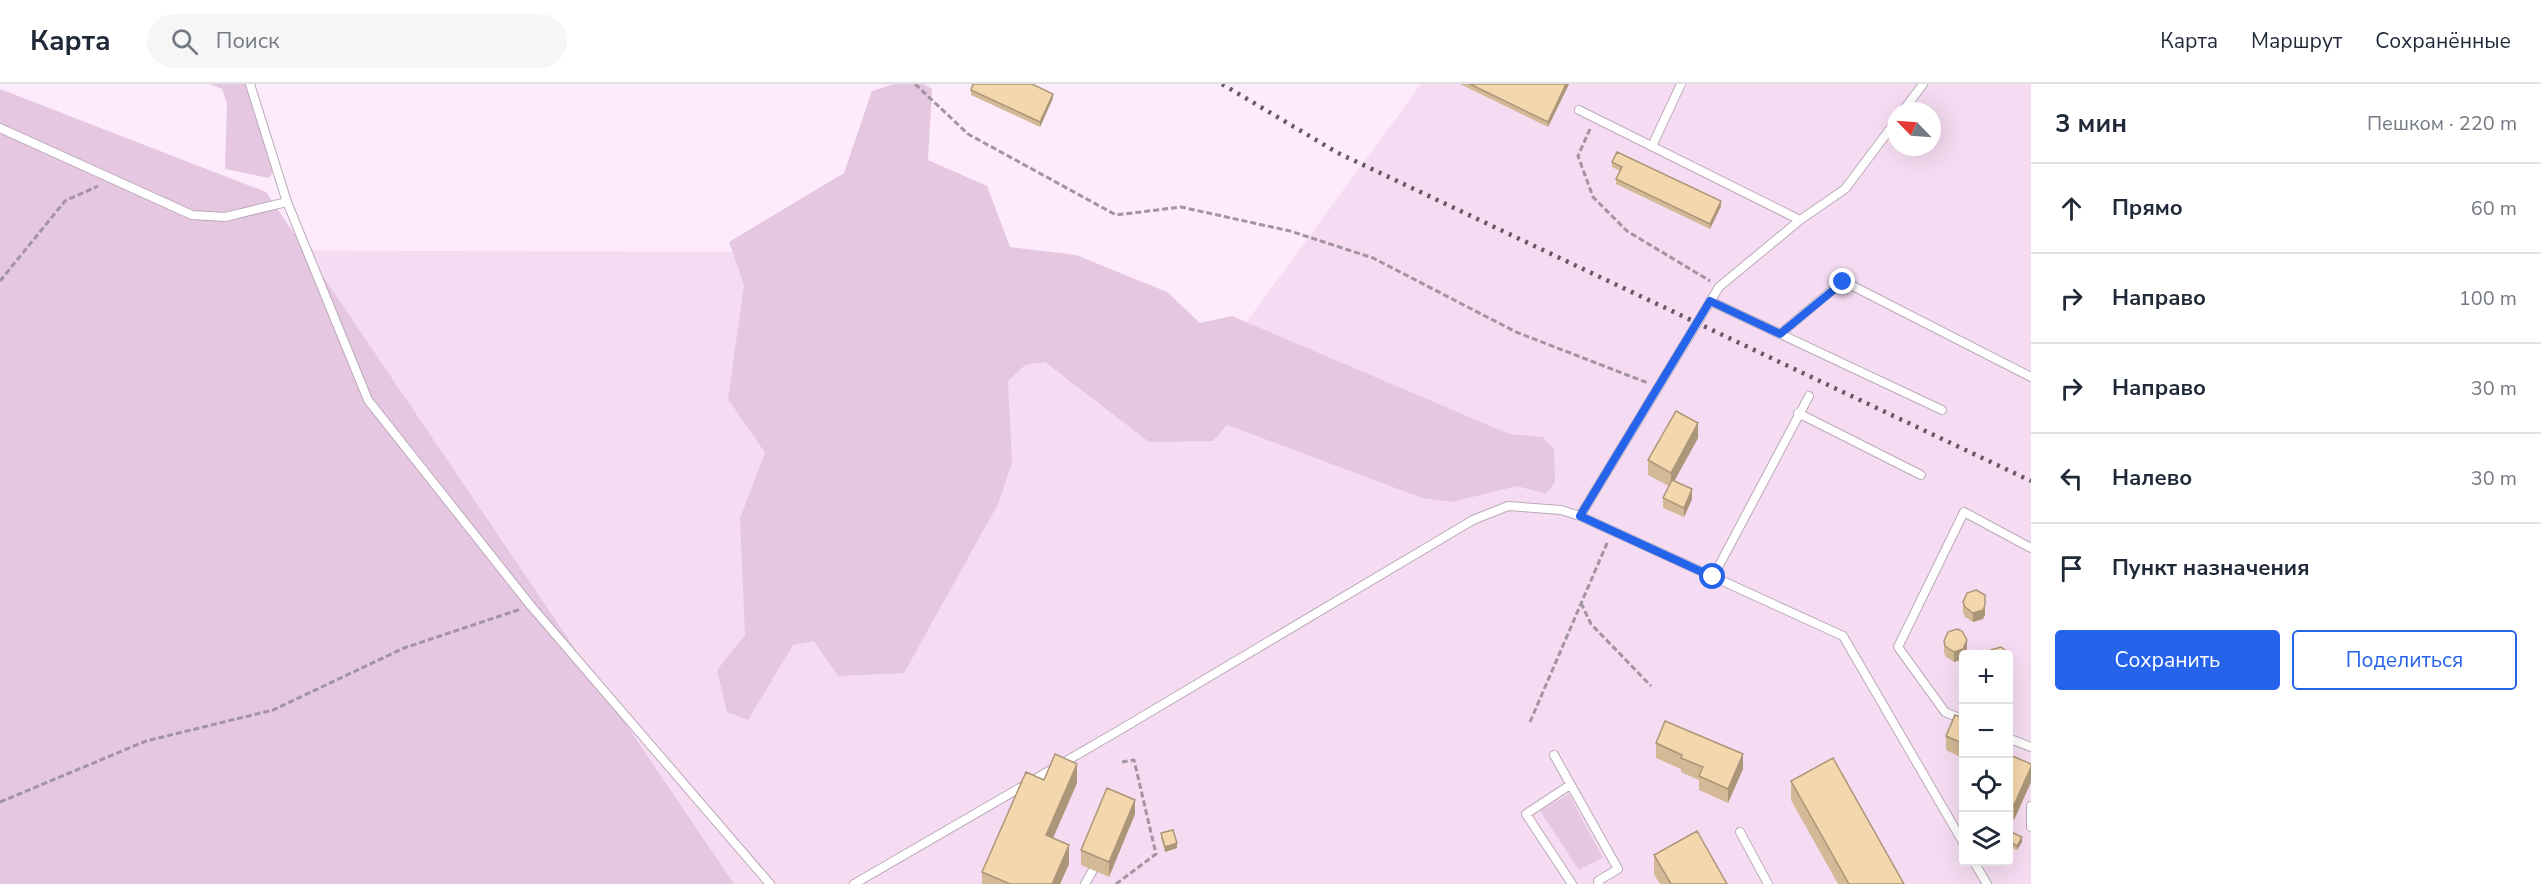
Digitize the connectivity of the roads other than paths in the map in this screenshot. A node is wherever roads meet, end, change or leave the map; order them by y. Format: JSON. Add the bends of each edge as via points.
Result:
{"nodes":[{"id":1,"x":250,"y":84,"type":"edge"},
{"id":2,"x":1681,"y":84,"type":"edge"},
{"id":3,"x":1923,"y":84,"type":"edge"},
{"id":4,"x":1910,"y":102,"type":"edge"},
{"id":5,"x":1579,"y":110,"type":"dead end"},
{"id":6,"x":0,"y":128,"type":"edge"},
{"id":7,"x":1887,"y":133,"type":"edge"},
{"id":8,"x":1652,"y":146,"type":"junction"},
{"id":9,"x":287,"y":202,"type":"junction"},
{"id":10,"x":1800,"y":220,"type":"junction"},
{"id":11,"x":1710,"y":301,"type":"junction"},
{"id":12,"x":1780,"y":334,"type":"junction"},
{"id":13,"x":2031,"y":377,"type":"edge"},
{"id":14,"x":1809,"y":396,"type":"dead end"},
{"id":15,"x":1942,"y":410,"type":"dead end"},
{"id":16,"x":1798,"y":413,"type":"junction"},
{"id":17,"x":1921,"y":475,"type":"dead end"},
{"id":18,"x":1580,"y":516,"type":"junction"},
{"id":19,"x":2031,"y":548,"type":"edge"},
{"id":20,"x":1713,"y":577,"type":"junction"},
{"id":21,"x":1959,"y":718,"type":"edge"},
{"id":22,"x":2013,"y":740,"type":"edge"},
{"id":23,"x":2031,"y":747,"type":"edge"},
{"id":24,"x":1554,"y":755,"type":"dead end"},
{"id":25,"x":1570,"y":785,"type":"junction"},
{"id":26,"x":2031,"y":806,"type":"edge"},
{"id":27,"x":2031,"y":827,"type":"edge"},
{"id":28,"x":1740,"y":832,"type":"dead end"},
{"id":29,"x":1959,"y":835,"type":"edge"},
{"id":30,"x":1977,"y":866,"type":"edge"},
{"id":31,"x":1093,"y":870,"type":"dead end"},
{"id":32,"x":1596,"y":883,"type":"edge"},
{"id":33,"x":770,"y":884,"type":"edge"},
{"id":34,"x":854,"y":884,"type":"edge"},
{"id":35,"x":1085,"y":884,"type":"edge"},
{"id":36,"x":1572,"y":884,"type":"edge"},
{"id":37,"x":1768,"y":884,"type":"edge"},
{"id":38,"x":1987,"y":884,"type":"edge"}],
"edges":[{"from":1,"to":9,"type":"lane"},
{"from":2,"to":8,"type":"lane"},
{"from":3,"to":4,"type":"lane"},
{"from":5,"to":8,"type":"lane"},
{"from":6,"to":9,"type":"lane","via":[[192,215],[225,217]]},
{"from":7,"to":10,"type":"lane","via":[[1845,189]]},
{"from":8,"to":10,"type":"lane"},
{"from":9,"to":33,"type":"lane","via":[[368,400],[531,606]]},
{"from":10,"to":11,"type":"lane","via":[[1719,287]]},
{"from":11,"to":12,"type":"lane"},
{"from":11,"to":18,"type":"lane"},
{"from":12,"to":13,"type":"lane","via":[[1843,282]]},
{"from":12,"to":15,"type":"lane"},
{"from":14,"to":16,"type":"lane"},
{"from":16,"to":17,"type":"lane"},
{"from":16,"to":20,"type":"lane"},
{"from":18,"to":20,"type":"lane"},
{"from":18,"to":34,"type":"lane","via":[[1560,510],[1508,506],[1473,520]]},
{"from":19,"to":21,"type":"lane","via":[[1964,512],[1898,647],[1945,712]]},
{"from":20,"to":29,"type":"lane","via":[[1843,636]]},
{"from":22,"to":23,"type":"lane"},
{"from":24,"to":25,"type":"lane"},
{"from":25,"to":32,"type":"lane","via":[[1618,868]]},
{"from":25,"to":36,"type":"lane","via":[[1526,814]]},
{"from":26,"to":27,"type":"lane"},
{"from":28,"to":37,"type":"lane"},
{"from":30,"to":38,"type":"lane"},
{"from":31,"to":35,"type":"lane"}]}
